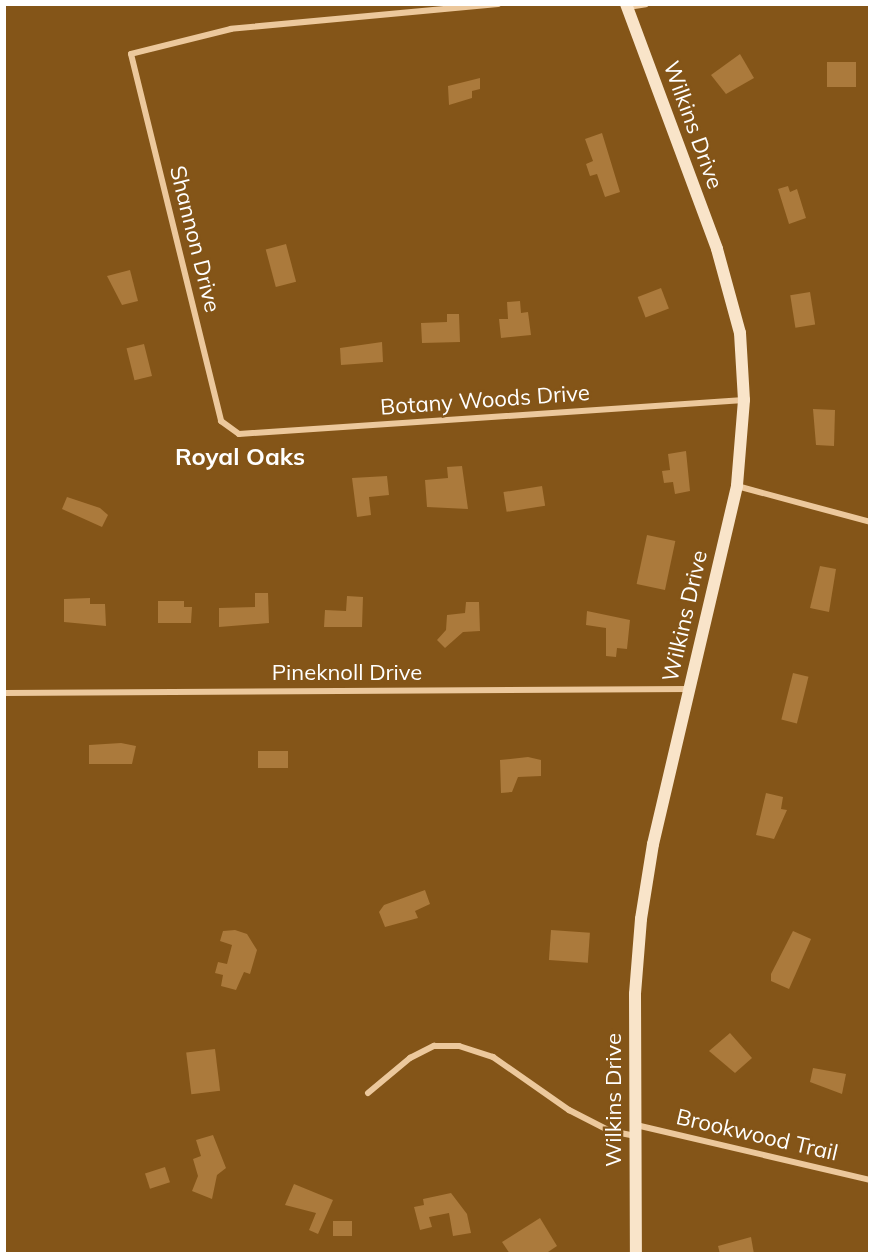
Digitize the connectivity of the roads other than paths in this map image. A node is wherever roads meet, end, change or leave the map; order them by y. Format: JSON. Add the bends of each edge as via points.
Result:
{"nodes":[{"id":1,"x":498,"y":4,"type":"edge"},
{"id":2,"x":646,"y":4,"type":"edge"},
{"id":3,"x":627,"y":6,"type":"edge"},
{"id":4,"x":744,"y":400,"type":"junction"},
{"id":5,"x":228,"y":431,"type":"joint"},
{"id":6,"x":737,"y":486,"type":"junction"},
{"id":7,"x":870,"y":522,"type":"edge"},
{"id":8,"x":690,"y":689,"type":"junction"},
{"id":9,"x":4,"y":693,"type":"edge"},
{"id":10,"x":368,"y":1093,"type":"dead end"},
{"id":11,"x":636,"y":1130,"type":"junction"},
{"id":12,"x":870,"y":1180,"type":"edge"},
{"id":13,"x":636,"y":1254,"type":"edge"}],
"edges":[{"from":1,"to":5,"type":"street","name":"Shannon Drive","via":[[231,29],[131,54],[221,421]]},
{"from":2,"to":3,"type":"street"},
{"from":3,"to":4,"type":"street","name":"Wilkins Drive","via":[[717,249],[740,333]]},
{"from":4,"to":5,"type":"street","name":"Botany Woods Drive"},
{"from":4,"to":6,"type":"street","name":"Wilkins Drive"},
{"from":6,"to":7,"type":"street"},
{"from":6,"to":8,"type":"street","name":"Wilkins Drive"},
{"from":8,"to":9,"type":"street","name":"Pineknoll Drive"},
{"from":8,"to":11,"type":"street","name":"Wilkins Drive","via":[[641,919]]},
{"from":10,"to":11,"type":"street","name":"Brookwood Trail","via":[[410,1058],[434,1046],[459,1046],[493,1057],[569,1110],[610,1131]]},
{"from":11,"to":12,"type":"street","name":"Brookwood Trail"},
{"from":11,"to":13,"type":"street","name":"Wilkins Drive"}]}
